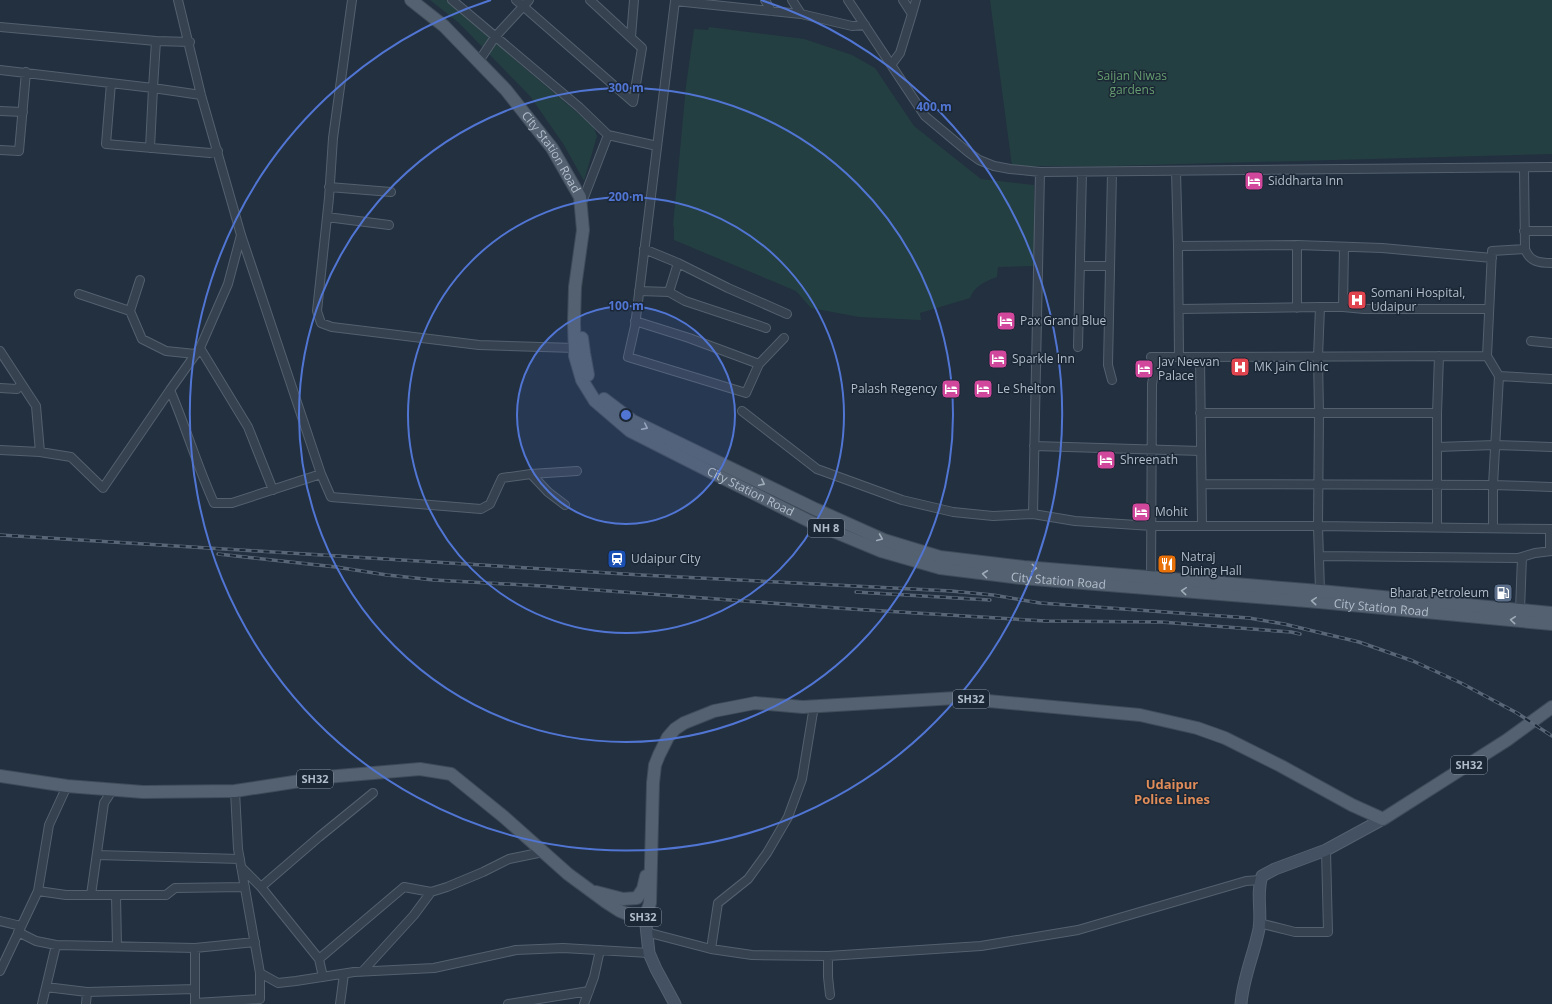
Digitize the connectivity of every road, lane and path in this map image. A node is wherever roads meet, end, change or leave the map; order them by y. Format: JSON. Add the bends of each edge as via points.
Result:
{"nodes":[{"id":1,"x":178,"y":0,"type":"edge"},
{"id":2,"x":352,"y":0,"type":"edge"},
{"id":3,"x":412,"y":0,"type":"edge"},
{"id":4,"x":424,"y":0,"type":"edge"},
{"id":5,"x":452,"y":0,"type":"edge"},
{"id":6,"x":516,"y":0,"type":"edge"},
{"id":7,"x":590,"y":0,"type":"edge"},
{"id":8,"x":634,"y":0,"type":"edge"},
{"id":9,"x":675,"y":0,"type":"edge"},
{"id":10,"x":765,"y":0,"type":"edge"},
{"id":11,"x":792,"y":0,"type":"edge"},
{"id":12,"x":848,"y":0,"type":"edge"},
{"id":13,"x":903,"y":0,"type":"edge"},
{"id":14,"x":916,"y":0,"type":"edge"},
{"id":15,"x":526,"y":3,"type":"edge"},
{"id":16,"x":771,"y":11,"type":"junction"},
{"id":17,"x":801,"y":14,"type":"junction"},
{"id":18,"x":912,"y":14,"type":"junction"},
{"id":19,"x":864,"y":25,"type":"junction"},
{"id":20,"x":0,"y":27,"type":"edge"},
{"id":21,"x":495,"y":37,"type":"junction"},
{"id":22,"x":631,"y":37,"type":"junction"},
{"id":23,"x":156,"y":41,"type":"junction"},
{"id":24,"x":190,"y":42,"type":"junction"},
{"id":25,"x":481,"y":59,"type":"junction"},
{"id":26,"x":891,"y":65,"type":"junction"},
{"id":27,"x":0,"y":70,"type":"edge"},
{"id":28,"x":26,"y":72,"type":"junction"},
{"id":29,"x":111,"y":83,"type":"junction"},
{"id":30,"x":152,"y":88,"type":"junction"},
{"id":31,"x":201,"y":95,"type":"junction"},
{"id":32,"x":0,"y":111,"type":"edge"},
{"id":33,"x":23,"y":112,"type":"junction"},
{"id":34,"x":608,"y":135,"type":"junction"},
{"id":35,"x":657,"y":146,"type":"junction"},
{"id":36,"x":150,"y":148,"type":"junction"},
{"id":37,"x":0,"y":150,"type":"edge"},
{"id":38,"x":218,"y":151,"type":"junction"},
{"id":39,"x":1552,"y":167,"type":"edge"},
{"id":40,"x":1524,"y":168,"type":"junction"},
{"id":41,"x":1176,"y":171,"type":"junction"},
{"id":42,"x":1040,"y":172,"type":"junction"},
{"id":43,"x":1082,"y":172,"type":"junction"},
{"id":44,"x":1112,"y":172,"type":"junction"},
{"id":45,"x":329,"y":187,"type":"junction"},
{"id":46,"x":391,"y":192,"type":"dead end"},
{"id":47,"x":583,"y":201,"type":"junction"},
{"id":48,"x":327,"y":217,"type":"junction"},
{"id":49,"x":389,"y":225,"type":"dead end"},
{"id":50,"x":1524,"y":231,"type":"junction"},
{"id":51,"x":1552,"y":231,"type":"edge"},
{"id":52,"x":242,"y":235,"type":"junction"},
{"id":53,"x":1297,"y":245,"type":"junction"},
{"id":54,"x":1178,"y":246,"type":"junction"},
{"id":55,"x":1344,"y":248,"type":"junction"},
{"id":56,"x":644,"y":249,"type":"junction"},
{"id":57,"x":1525,"y":250,"type":"junction"},
{"id":58,"x":1492,"y":258,"type":"junction"},
{"id":59,"x":678,"y":263,"type":"junction"},
{"id":60,"x":1552,"y":263,"type":"edge"},
{"id":61,"x":1081,"y":266,"type":"junction"},
{"id":62,"x":1110,"y":266,"type":"junction"},
{"id":63,"x":140,"y":280,"type":"dead end"},
{"id":64,"x":639,"y":291,"type":"junction"},
{"id":65,"x":669,"y":292,"type":"junction"},
{"id":66,"x":79,"y":294,"type":"dead end"},
{"id":67,"x":1343,"y":307,"type":"junction"},
{"id":68,"x":1297,"y":308,"type":"junction"},
{"id":69,"x":1320,"y":308,"type":"junction"},
{"id":70,"x":1178,"y":309,"type":"junction"},
{"id":71,"x":1489,"y":309,"type":"junction"},
{"id":72,"x":130,"y":311,"type":"junction"},
{"id":73,"x":787,"y":314,"type":"dead end"},
{"id":74,"x":635,"y":321,"type":"junction"},
{"id":75,"x":766,"y":328,"type":"dead end"},
{"id":76,"x":784,"y":338,"type":"dead end"},
{"id":77,"x":1531,"y":341,"type":"dead end"},
{"id":78,"x":1552,"y":343,"type":"edge"},
{"id":79,"x":1078,"y":347,"type":"dead end"},
{"id":80,"x":575,"y":348,"type":"junction"},
{"id":81,"x":0,"y":351,"type":"edge"},
{"id":82,"x":198,"y":351,"type":"junction"},
{"id":83,"x":1439,"y":356,"type":"junction"},
{"id":84,"x":1487,"y":356,"type":"junction"},
{"id":85,"x":1180,"y":357,"type":"junction"},
{"id":86,"x":1200,"y":357,"type":"junction"},
{"id":87,"x":1318,"y":357,"type":"junction"},
{"id":88,"x":759,"y":364,"type":"junction"},
{"id":89,"x":1499,"y":376,"type":"junction"},
{"id":90,"x":1552,"y":379,"type":"edge"},
{"id":91,"x":1112,"y":380,"type":"dead end"},
{"id":92,"x":21,"y":384,"type":"junction"},
{"id":93,"x":0,"y":388,"type":"edge"},
{"id":94,"x":170,"y":390,"type":"junction"},
{"id":95,"x":742,"y":411,"type":"dead end"},
{"id":96,"x":1200,"y":413,"type":"junction"},
{"id":97,"x":1319,"y":413,"type":"junction"},
{"id":98,"x":1437,"y":413,"type":"junction"},
{"id":99,"x":1494,"y":445,"type":"junction"},
{"id":100,"x":1034,"y":446,"type":"junction"},
{"id":101,"x":1437,"y":447,"type":"junction"},
{"id":102,"x":1552,"y":447,"type":"edge"},
{"id":103,"x":0,"y":450,"type":"edge"},
{"id":104,"x":1152,"y":450,"type":"junction"},
{"id":105,"x":1201,"y":451,"type":"junction"},
{"id":106,"x":40,"y":452,"type":"junction"},
{"id":107,"x":577,"y":471,"type":"dead end"},
{"id":108,"x":321,"y":474,"type":"junction"},
{"id":109,"x":532,"y":474,"type":"junction"},
{"id":110,"x":1202,"y":484,"type":"junction"},
{"id":111,"x":1319,"y":485,"type":"junction"},
{"id":112,"x":1437,"y":485,"type":"junction"},
{"id":113,"x":1493,"y":485,"type":"junction"},
{"id":114,"x":1552,"y":487,"type":"edge"},
{"id":115,"x":273,"y":490,"type":"junction"},
{"id":116,"x":565,"y":505,"type":"dead end"},
{"id":117,"x":1032,"y":514,"type":"junction"},
{"id":118,"x":1152,"y":526,"type":"junction"},
{"id":119,"x":1202,"y":526,"type":"junction"},
{"id":120,"x":1318,"y":526,"type":"junction"},
{"id":121,"x":1437,"y":527,"type":"junction"},
{"id":122,"x":1493,"y":528,"type":"junction"},
{"id":123,"x":1551,"y":529,"type":"edge"},
{"id":124,"x":1551,"y":551,"type":"edge"},
{"id":125,"x":1319,"y":556,"type":"junction"},
{"id":126,"x":1522,"y":557,"type":"junction"},
{"id":127,"x":1151,"y":583,"type":"junction"},
{"id":128,"x":1320,"y":591,"type":"junction"},
{"id":129,"x":1520,"y":610,"type":"junction"},
{"id":130,"x":1552,"y":613,"type":"edge"},
{"id":131,"x":1552,"y":624,"type":"edge"},
{"id":132,"x":814,"y":706,"type":"junction"},
{"id":133,"x":1552,"y":707,"type":"edge"},
{"id":134,"x":0,"y":776,"type":"edge"},
{"id":135,"x":68,"y":786,"type":"junction"},
{"id":136,"x":113,"y":789,"type":"junction"},
{"id":137,"x":235,"y":791,"type":"junction"},
{"id":138,"x":373,"y":793,"type":"dead end"},
{"id":139,"x":1383,"y":819,"type":"junction"},
{"id":140,"x":1326,"y":850,"type":"junction"},
{"id":141,"x":543,"y":852,"type":"junction"},
{"id":142,"x":97,"y":855,"type":"junction"},
{"id":143,"x":651,"y":858,"type":"junction"},
{"id":144,"x":240,"y":863,"type":"junction"},
{"id":145,"x":1260,"y":880,"type":"junction"},
{"id":146,"x":261,"y":887,"type":"junction"},
{"id":147,"x":245,"y":888,"type":"junction"},
{"id":148,"x":589,"y":890,"type":"junction"},
{"id":149,"x":38,"y":891,"type":"junction"},
{"id":150,"x":431,"y":892,"type":"junction"},
{"id":151,"x":91,"y":895,"type":"junction"},
{"id":152,"x":116,"y":895,"type":"junction"},
{"id":153,"x":637,"y":898,"type":"junction"},
{"id":154,"x":645,"y":916,"type":"junction"},
{"id":155,"x":0,"y":921,"type":"edge"},
{"id":156,"x":1259,"y":923,"type":"junction"},
{"id":157,"x":20,"y":929,"type":"junction"},
{"id":158,"x":646,"y":932,"type":"junction"},
{"id":159,"x":255,"y":942,"type":"junction"},
{"id":160,"x":56,"y":945,"type":"junction"},
{"id":161,"x":118,"y":946,"type":"junction"},
{"id":162,"x":195,"y":948,"type":"junction"},
{"id":163,"x":711,"y":949,"type":"junction"},
{"id":164,"x":600,"y":950,"type":"junction"},
{"id":165,"x":649,"y":953,"type":"junction"},
{"id":166,"x":828,"y":956,"type":"junction"},
{"id":167,"x":319,"y":959,"type":"junction"},
{"id":168,"x":0,"y":971,"type":"edge"},
{"id":169,"x":362,"y":972,"type":"junction"},
{"id":170,"x":260,"y":973,"type":"junction"},
{"id":171,"x":344,"y":974,"type":"junction"},
{"id":172,"x":323,"y":977,"type":"junction"},
{"id":173,"x":46,"y":987,"type":"junction"},
{"id":174,"x":195,"y":989,"type":"junction"},
{"id":175,"x":87,"y":992,"type":"junction"},
{"id":176,"x":589,"y":992,"type":"junction"},
{"id":177,"x":830,"y":995,"type":"dead end"},
{"id":178,"x":532,"y":1002,"type":"edge"},
{"id":179,"x":195,"y":1003,"type":"edge"},
{"id":180,"x":42,"y":1004,"type":"edge"},
{"id":181,"x":86,"y":1004,"type":"edge"},
{"id":182,"x":340,"y":1004,"type":"edge"},
{"id":183,"x":508,"y":1004,"type":"edge"},
{"id":184,"x":584,"y":1004,"type":"edge"},
{"id":185,"x":674,"y":1004,"type":"edge"},
{"id":186,"x":1241,"y":1004,"type":"edge"}],
"edges":[{"from":1,"to":24,"type":"street"},
{"from":2,"to":45,"type":"street","via":[[333,138]]},
{"from":3,"to":25,"type":"main road","name":"City Station Road","number":"NH 8"},
{"from":4,"to":25,"type":"main road","name":"City Station Road","number":"NH 8","via":[[450,20]]},
{"from":5,"to":21,"type":"street"},
{"from":6,"to":15,"type":"street"},
{"from":7,"to":22,"type":"street"},
{"from":8,"to":22,"type":"street"},
{"from":9,"to":16,"type":"street"},
{"from":9,"to":35,"type":"street"},
{"from":10,"to":16,"type":"street"},
{"from":11,"to":17,"type":"street"},
{"from":12,"to":19,"type":"street"},
{"from":13,"to":18,"type":"street"},
{"from":14,"to":18,"type":"street"},
{"from":15,"to":21,"type":"street"},
{"from":15,"to":22,"type":"street","via":[[633,102],[642,48]]},
{"from":16,"to":17,"type":"street"},
{"from":17,"to":19,"type":"street","via":[[852,26]]},
{"from":18,"to":26,"type":"street","via":[[900,52]]},
{"from":19,"to":26,"type":"street"},
{"from":20,"to":23,"type":"street"},
{"from":21,"to":25,"type":"street"},
{"from":21,"to":34,"type":"street"},
{"from":23,"to":24,"type":"street"},
{"from":23,"to":30,"type":"street"},
{"from":24,"to":31,"type":"street"},
{"from":25,"to":47,"type":"main road","name":"City Station Road","number":"NH 8","via":[[512,85],[558,143],[576,172]]},
{"from":26,"to":42,"type":"street","via":[[925,116],[968,152],[994,166]]},
{"from":27,"to":28,"type":"street"},
{"from":28,"to":29,"type":"street"},
{"from":28,"to":33,"type":"street"},
{"from":29,"to":30,"type":"street"},
{"from":29,"to":36,"type":"street","via":[[106,144]]},
{"from":30,"to":31,"type":"street"},
{"from":30,"to":36,"type":"street"},
{"from":31,"to":38,"type":"street"},
{"from":32,"to":33,"type":"street"},
{"from":33,"to":37,"type":"street","via":[[19,151]]},
{"from":34,"to":35,"type":"street"},
{"from":34,"to":47,"type":"street"},
{"from":35,"to":56,"type":"street"},
{"from":36,"to":38,"type":"street"},
{"from":38,"to":52,"type":"street"},
{"from":39,"to":40,"type":"street"},
{"from":40,"to":41,"type":"street"},
{"from":40,"to":50,"type":"street"},
{"from":41,"to":44,"type":"street"},
{"from":41,"to":54,"type":"street"},
{"from":42,"to":43,"type":"street"},
{"from":42,"to":100,"type":"street"},
{"from":43,"to":44,"type":"street"},
{"from":43,"to":61,"type":"street"},
{"from":44,"to":62,"type":"street"},
{"from":45,"to":46,"type":"street"},
{"from":45,"to":48,"type":"street"},
{"from":47,"to":80,"type":"main road","name":"City Station Road","number":"NH 8","via":[[583,230],[575,287]]},
{"from":47,"to":127,"type":"main road","name":"City Station Road","number":"NH 8","one_way":true,"via":[[588,227],[581,323],[589,377],[601,396],[633,421],[815,509],[884,540],[909,548],[940,557]]},
{"from":48,"to":49,"type":"street"},
{"from":48,"to":80,"type":"street","via":[[317,311],[321,323],[332,328],[479,345]]},
{"from":50,"to":51,"type":"street"},
{"from":50,"to":57,"type":"street"},
{"from":52,"to":82,"type":"street","via":[[228,284]]},
{"from":52,"to":108,"type":"street"},
{"from":53,"to":54,"type":"street"},
{"from":53,"to":55,"type":"street"},
{"from":53,"to":68,"type":"street"},
{"from":54,"to":70,"type":"street"},
{"from":55,"to":58,"type":"street","via":[[1382,248]]},
{"from":55,"to":67,"type":"street"},
{"from":56,"to":59,"type":"street"},
{"from":56,"to":64,"type":"street"},
{"from":57,"to":58,"type":"street","via":[[1492,251]]},
{"from":57,"to":60,"type":"street","via":[[1535,261]]},
{"from":58,"to":71,"type":"street"},
{"from":59,"to":65,"type":"street"},
{"from":59,"to":73,"type":"street"},
{"from":61,"to":62,"type":"street"},
{"from":61,"to":79,"type":"street"},
{"from":62,"to":91,"type":"street","via":[[1108,365]]},
{"from":63,"to":72,"type":"street"},
{"from":64,"to":65,"type":"street"},
{"from":64,"to":74,"type":"street"},
{"from":65,"to":75,"type":"street","via":[[685,301]]},
{"from":66,"to":72,"type":"street"},
{"from":67,"to":69,"type":"street"},
{"from":67,"to":71,"type":"street"},
{"from":68,"to":69,"type":"street"},
{"from":68,"to":70,"type":"street"},
{"from":69,"to":87,"type":"street"},
{"from":70,"to":85,"type":"street"},
{"from":71,"to":84,"type":"street"},
{"from":72,"to":82,"type":"street","via":[[142,339],[166,351]]},
{"from":74,"to":88,"type":"street"},
{"from":74,"to":88,"type":"street","via":[[628,357],[746,393]]},
{"from":76,"to":88,"type":"street"},
{"from":77,"to":78,"type":"street"},
{"from":127,"to":80,"type":"main road","name":"City Station Road","number":"NH 8","one_way":true,"via":[[1021,578],[940,568],[881,551],[824,527],[630,431],[595,401],[582,380]]},
{"from":81,"to":92,"type":"street"},
{"from":82,"to":94,"type":"street"},
{"from":82,"to":115,"type":"street","via":[[248,427]]},
{"from":83,"to":84,"type":"street"},
{"from":83,"to":87,"type":"street"},
{"from":83,"to":98,"type":"street"},
{"from":84,"to":89,"type":"street"},
{"from":85,"to":86,"type":"street"},
{"from":85,"to":104,"type":"street","via":[[1154,357]]},
{"from":86,"to":87,"type":"street"},
{"from":86,"to":96,"type":"street"},
{"from":87,"to":97,"type":"street"},
{"from":89,"to":90,"type":"street"},
{"from":89,"to":99,"type":"street"},
{"from":92,"to":93,"type":"street","via":[[17,389]]},
{"from":92,"to":106,"type":"street","via":[[36,406]]},
{"from":94,"to":106,"type":"street","via":[[103,488],[71,457]]},
{"from":94,"to":115,"type":"street","via":[[214,503],[232,503]]},
{"from":95,"to":117,"type":"street","via":[[817,468],[902,500],[953,512],[993,516]]},
{"from":96,"to":97,"type":"street"},
{"from":96,"to":105,"type":"street"},
{"from":97,"to":98,"type":"street"},
{"from":97,"to":111,"type":"street"},
{"from":98,"to":101,"type":"street"},
{"from":99,"to":101,"type":"street"},
{"from":99,"to":102,"type":"street"},
{"from":99,"to":113,"type":"street"},
{"from":100,"to":104,"type":"street"},
{"from":100,"to":117,"type":"street"},
{"from":101,"to":112,"type":"street"},
{"from":103,"to":106,"type":"street"},
{"from":104,"to":105,"type":"street"},
{"from":104,"to":118,"type":"street"},
{"from":105,"to":110,"type":"street"},
{"from":107,"to":109,"type":"street"},
{"from":108,"to":109,"type":"street","via":[[332,497],[481,509],[490,504],[502,478]]},
{"from":108,"to":115,"type":"street"},
{"from":109,"to":116,"type":"street","via":[[548,492]]},
{"from":110,"to":111,"type":"street"},
{"from":110,"to":119,"type":"street"},
{"from":111,"to":112,"type":"street"},
{"from":111,"to":120,"type":"street"},
{"from":112,"to":113,"type":"street"},
{"from":112,"to":121,"type":"street"},
{"from":113,"to":114,"type":"street"},
{"from":113,"to":122,"type":"street"},
{"from":117,"to":118,"type":"street","via":[[1075,521]]},
{"from":118,"to":119,"type":"street"},
{"from":118,"to":127,"type":"street"},
{"from":119,"to":120,"type":"street"},
{"from":120,"to":121,"type":"street"},
{"from":120,"to":125,"type":"street"},
{"from":121,"to":122,"type":"street"},
{"from":122,"to":123,"type":"street"},
{"from":123,"to":124,"type":"street"},
{"from":124,"to":126,"type":"street"},
{"from":125,"to":126,"type":"street"},
{"from":125,"to":128,"type":"street"},
{"from":126,"to":129,"type":"street"},
{"from":127,"to":128,"type":"main road","name":"City Station Road","number":"NH 8"},
{"from":131,"to":127,"type":"main road","name":"City Station Road","number":"NH 8","one_way":true},
{"from":128,"to":129,"type":"main road","name":"City Station Road","number":"NH 8"},
{"from":129,"to":130,"type":"main road","name":"City Station Road","number":"NH 8"},
{"from":132,"to":139,"type":"main road","number":"SH32","via":[[956,698],[1140,715],[1196,728],[1225,738]]},
{"from":132,"to":143,"type":"main road","number":"SH32","via":[[741,704],[697,717],[675,729],[663,745],[655,765]]},
{"from":132,"to":163,"type":"street","via":[[802,779],[788,817],[748,879],[718,902]]},
{"from":133,"to":139,"type":"main road","number":"SH32","via":[[1507,740]]},
{"from":134,"to":135,"type":"main road","number":"SH32"},
{"from":135,"to":136,"type":"main road","number":"SH32"},
{"from":135,"to":149,"type":"street","via":[[49,825]]},
{"from":136,"to":137,"type":"main road","number":"SH32","via":[[144,792]]},
{"from":136,"to":142,"type":"street","via":[[104,804]]},
{"from":137,"to":141,"type":"main road","number":"SH32","via":[[384,771],[420,769],[451,774],[473,790]]},
{"from":137,"to":144,"type":"street"},
{"from":138,"to":146,"type":"street"},
{"from":139,"to":140,"type":"street"},
{"from":140,"to":145,"type":"street","via":[[1264,874]]},
{"from":140,"to":156,"type":"street","via":[[1328,932],[1295,932]]},
{"from":141,"to":148,"type":"main road","number":"SH32"},
{"from":141,"to":150,"type":"street","via":[[509,859]]},
{"from":142,"to":144,"type":"street"},
{"from":142,"to":151,"type":"street"},
{"from":143,"to":153,"type":"main road","via":[[644,886]]},
{"from":143,"to":154,"type":"main road","number":"SH32","via":[[650,903]]},
{"from":144,"to":146,"type":"street"},
{"from":144,"to":147,"type":"street"},
{"from":145,"to":156,"type":"street"},
{"from":145,"to":166,"type":"street","via":[[1246,881],[1078,930],[981,946]]},
{"from":146,"to":167,"type":"street"},
{"from":147,"to":152,"type":"street","via":[[175,888],[166,895]]},
{"from":147,"to":159,"type":"street"},
{"from":148,"to":153,"type":"main road","via":[[623,899]]},
{"from":148,"to":154,"type":"main road","number":"SH32","via":[[620,911],[636,917]]},
{"from":149,"to":151,"type":"street"},
{"from":149,"to":157,"type":"street"},
{"from":150,"to":167,"type":"street","via":[[404,887]]},
{"from":150,"to":169,"type":"street","via":[[414,915]]},
{"from":151,"to":152,"type":"street"},
{"from":152,"to":161,"type":"street"},
{"from":153,"to":154,"type":"main road","via":[[633,905],[635,910]]},
{"from":154,"to":158,"type":"street"},
{"from":155,"to":157,"type":"street"},
{"from":156,"to":186,"type":"street"},
{"from":157,"to":160,"type":"street","via":[[36,940]]},
{"from":157,"to":168,"type":"street"},
{"from":158,"to":163,"type":"street"},
{"from":158,"to":165,"type":"street"},
{"from":159,"to":162,"type":"street"},
{"from":159,"to":170,"type":"street"},
{"from":160,"to":161,"type":"street"},
{"from":160,"to":173,"type":"street"},
{"from":161,"to":162,"type":"street"},
{"from":162,"to":174,"type":"street"},
{"from":163,"to":166,"type":"street","via":[[752,955]]},
{"from":164,"to":165,"type":"street"},
{"from":164,"to":169,"type":"street","via":[[516,950],[434,968]]},
{"from":164,"to":176,"type":"street"},
{"from":165,"to":185,"type":"street"},
{"from":166,"to":177,"type":"street"},
{"from":167,"to":172,"type":"street"},
{"from":169,"to":171,"type":"street"},
{"from":170,"to":172,"type":"street","via":[[278,982]]},
{"from":170,"to":179,"type":"street","via":[[260,999]]},
{"from":171,"to":172,"type":"street"},
{"from":171,"to":182,"type":"street"},
{"from":173,"to":175,"type":"street"},
{"from":173,"to":180,"type":"street"},
{"from":174,"to":175,"type":"street"},
{"from":174,"to":179,"type":"street"},
{"from":175,"to":181,"type":"street"},
{"from":176,"to":178,"type":"street"},
{"from":176,"to":184,"type":"street"},
{"from":178,"to":183,"type":"street"}]}
